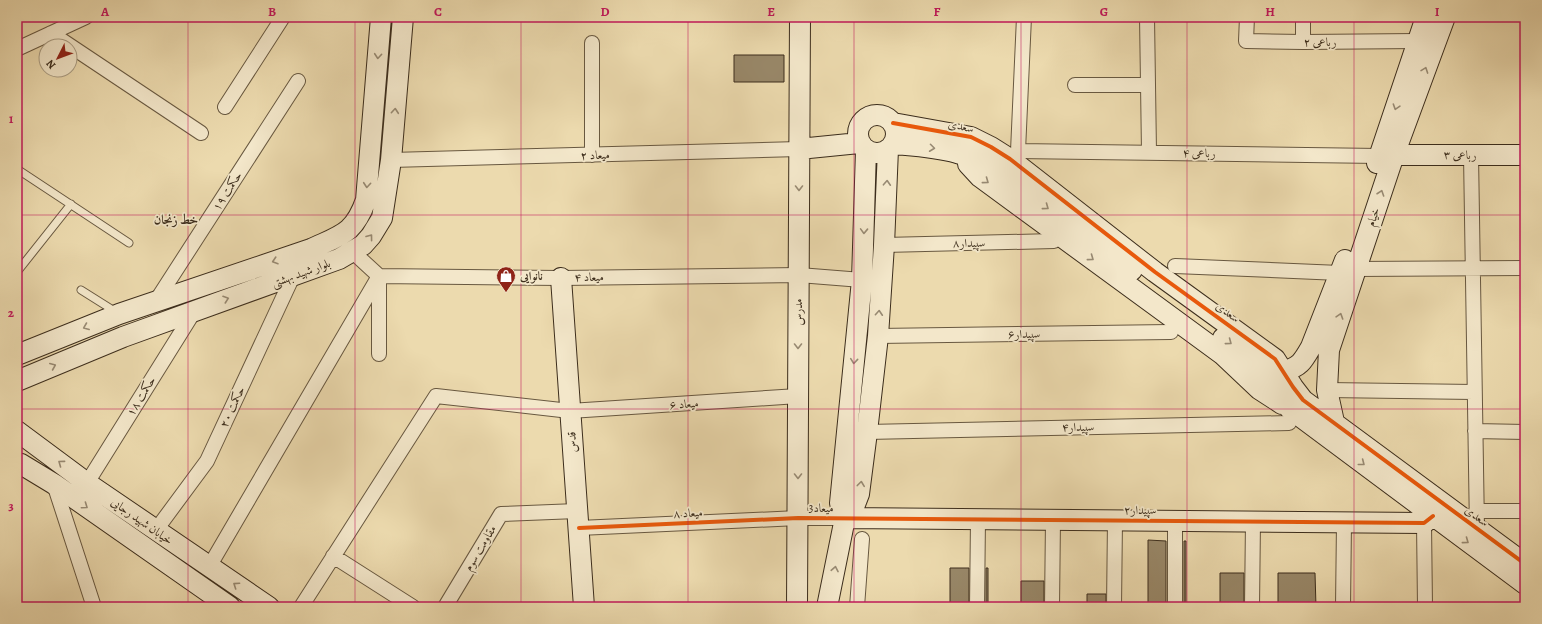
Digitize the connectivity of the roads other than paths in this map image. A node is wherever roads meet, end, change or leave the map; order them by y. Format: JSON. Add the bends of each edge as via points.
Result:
{"nodes":[{"id":1,"x":86,"y":17,"type":"edge"},
{"id":2,"x":283,"y":17,"type":"edge"},
{"id":3,"x":381,"y":17,"type":"edge"},
{"id":4,"x":403,"y":17,"type":"edge"},
{"id":5,"x":800,"y":17,"type":"edge"},
{"id":6,"x":1024,"y":17,"type":"edge"},
{"id":7,"x":1147,"y":17,"type":"edge"},
{"id":8,"x":1247,"y":17,"type":"edge"},
{"id":9,"x":1303,"y":17,"type":"edge"},
{"id":10,"x":1426,"y":17,"type":"edge"},
{"id":11,"x":1445,"y":17,"type":"edge"},
{"id":12,"x":51,"y":33,"type":"junction"},
{"id":13,"x":1418,"y":41,"type":"junction"},
{"id":14,"x":1303,"y":42,"type":"junction"},
{"id":15,"x":592,"y":43,"type":"dead end"},
{"id":16,"x":17,"y":49,"type":"edge"},
{"id":17,"x":298,"y":81,"type":"dead end"},
{"id":18,"x":1075,"y":85,"type":"dead end"},
{"id":19,"x":1148,"y":85,"type":"junction"},
{"id":20,"x":225,"y":107,"type":"dead end"},
{"id":21,"x":893,"y":123,"type":"junction"},
{"id":22,"x":201,"y":133,"type":"dead end"},
{"id":23,"x":890,"y":146,"type":"junction"},
{"id":24,"x":863,"y":147,"type":"junction"},
{"id":25,"x":799,"y":149,"type":"junction"},
{"id":26,"x":1149,"y":152,"type":"junction"},
{"id":27,"x":592,"y":155,"type":"junction"},
{"id":28,"x":1387,"y":155,"type":"junction"},
{"id":29,"x":1471,"y":155,"type":"junction"},
{"id":30,"x":1525,"y":155,"type":"edge"},
{"id":31,"x":391,"y":160,"type":"junction"},
{"id":32,"x":17,"y":169,"type":"edge"},
{"id":33,"x":71,"y":204,"type":"junction"},
{"id":34,"x":1054,"y":241,"type":"dead end"},
{"id":35,"x":129,"y":243,"type":"dead end"},
{"id":36,"x":884,"y":245,"type":"junction"},
{"id":37,"x":353,"y":252,"type":"junction"},
{"id":38,"x":1175,"y":266,"type":"dead end"},
{"id":39,"x":1472,"y":268,"type":"junction"},
{"id":40,"x":1525,"y":268,"type":"edge"},
{"id":41,"x":1348,"y":271,"type":"junction"},
{"id":42,"x":17,"y":272,"type":"edge"},
{"id":43,"x":799,"y":275,"type":"junction"},
{"id":44,"x":293,"y":276,"type":"junction"},
{"id":45,"x":379,"y":276,"type":"junction"},
{"id":46,"x":560,"y":278,"type":"junction"},
{"id":47,"x":862,"y":280,"type":"junction"},
{"id":48,"x":81,"y":290,"type":"dead end"},
{"id":49,"x":156,"y":301,"type":"junction"},
{"id":50,"x":195,"y":310,"type":"junction"},
{"id":51,"x":119,"y":314,"type":"junction"},
{"id":52,"x":1171,"y":332,"type":"dead end"},
{"id":53,"x":878,"y":336,"type":"junction"},
{"id":54,"x":123,"y":337,"type":"junction"},
{"id":55,"x":1321,"y":344,"type":"junction"},
{"id":56,"x":379,"y":354,"type":"dead end"},
{"id":57,"x":17,"y":356,"type":"edge"},
{"id":58,"x":1305,"y":358,"type":"junction"},
{"id":59,"x":1327,"y":367,"type":"junction"},
{"id":60,"x":1284,"y":371,"type":"junction"},
{"id":61,"x":17,"y":381,"type":"edge"},
{"id":62,"x":1327,"y":390,"type":"junction"},
{"id":63,"x":1474,"y":392,"type":"junction"},
{"id":64,"x":798,"y":396,"type":"junction"},
{"id":65,"x":570,"y":411,"type":"junction"},
{"id":66,"x":1290,"y":416,"type":"junction"},
{"id":67,"x":1334,"y":422,"type":"junction"},
{"id":68,"x":17,"y":431,"type":"edge"},
{"id":69,"x":1475,"y":431,"type":"junction"},
{"id":70,"x":867,"y":432,"type":"junction"},
{"id":71,"x":1525,"y":432,"type":"edge"},
{"id":72,"x":17,"y":462,"type":"edge"},
{"id":73,"x":87,"y":483,"type":"junction"},
{"id":74,"x":54,"y":484,"type":"junction"},
{"id":75,"x":1525,"y":512,"type":"edge"},
{"id":76,"x":798,"y":518,"type":"junction"},
{"id":77,"x":845,"y":518,"type":"junction"},
{"id":78,"x":578,"y":519,"type":"junction"},
{"id":79,"x":978,"y":519,"type":"junction"},
{"id":80,"x":1053,"y":520,"type":"junction"},
{"id":81,"x":1115,"y":520,"type":"junction"},
{"id":82,"x":1428,"y":520,"type":"junction"},
{"id":83,"x":1477,"y":520,"type":"junction"},
{"id":84,"x":1175,"y":521,"type":"junction"},
{"id":85,"x":1253,"y":521,"type":"junction"},
{"id":86,"x":1344,"y":522,"type":"junction"},
{"id":87,"x":156,"y":530,"type":"junction"},
{"id":88,"x":862,"y":539,"type":"dead end"},
{"id":89,"x":333,"y":556,"type":"junction"},
{"id":90,"x":1525,"y":564,"type":"edge"},
{"id":91,"x":209,"y":567,"type":"junction"},
{"id":92,"x":1525,"y":584,"type":"edge"},
{"id":93,"x":94,"y":607,"type":"edge"},
{"id":94,"x":230,"y":607,"type":"edge"},
{"id":95,"x":269,"y":607,"type":"edge"},
{"id":96,"x":301,"y":607,"type":"edge"},
{"id":97,"x":413,"y":607,"type":"edge"},
{"id":98,"x":445,"y":607,"type":"edge"},
{"id":99,"x":584,"y":607,"type":"edge"},
{"id":100,"x":797,"y":607,"type":"edge"},
{"id":101,"x":827,"y":607,"type":"edge"},
{"id":102,"x":857,"y":607,"type":"edge"},
{"id":103,"x":977,"y":607,"type":"edge"},
{"id":104,"x":1052,"y":607,"type":"edge"},
{"id":105,"x":1114,"y":607,"type":"edge"},
{"id":106,"x":1175,"y":607,"type":"edge"},
{"id":107,"x":1252,"y":607,"type":"edge"},
{"id":108,"x":1343,"y":607,"type":"edge"},
{"id":109,"x":1425,"y":607,"type":"edge"}],
"edges":[{"from":1,"to":12,"type":"street"},
{"from":2,"to":20,"type":"street"},
{"from":3,"to":49,"type":"street","name":"بلوار شهید بهشتی","one_way":true,"via":[[366,200],[357,222],[341,235],[310,249]]},
{"from":31,"to":4,"type":"street","name":"بلوار شهید بهشتی","one_way":true},
{"from":5,"to":25,"type":"street","name":"مدرس"},
{"from":6,"to":26,"type":"street","name":"رباعی ۴","via":[[1018,151]]},
{"from":7,"to":19,"type":"street"},
{"from":8,"to":14,"type":"street","name":"رباعی ۲","via":[[1246,41]]},
{"from":9,"to":14,"type":"street"},
{"from":10,"to":13,"type":"street","name":"خیام"},
{"from":28,"to":11,"type":"street","name":"خیام","one_way":true},
{"from":12,"to":16,"type":"street"},
{"from":12,"to":22,"type":"street"},
{"from":13,"to":14,"type":"street","name":"رباعی ۲"},
{"from":13,"to":28,"type":"street","name":"خیام","one_way":true},
{"from":15,"to":27,"type":"street"},
{"from":17,"to":49,"type":"street","name":"حکمت ۱۹"},
{"from":18,"to":19,"type":"street"},
{"from":19,"to":26,"type":"street"},
{"from":21,"to":23,"type":"street","via":[[896,135]]},
{"from":21,"to":24,"type":"street","via":[[884,116],[872,115],[862,121],[857,132]]},
{"from":21,"to":60,"type":"street","name":"سعدی","via":[[971,137],[1010,159],[1155,272],[1275,359]]},
{"from":23,"to":24,"type":"street","via":[[886,151],[876,153]]},
{"from":36,"to":23,"type":"street","one_way":true},
{"from":23,"to":66,"type":"street","name":"سعدی","one_way":true,"via":[[936,148],[959,153],[1004,176],[1259,364],[1269,376]]},
{"from":24,"to":25,"type":"street"},
{"from":24,"to":47,"type":"street","one_way":true},
{"from":25,"to":27,"type":"street","name":"میعاد ۲"},
{"from":25,"to":43,"type":"street","name":"مدرس","one_way":true},
{"from":26,"to":28,"type":"street","name":"رباعی ۴"},
{"from":27,"to":31,"type":"street","name":"میعاد ۲"},
{"from":28,"to":29,"type":"street","name":"رباعی ۳"},
{"from":28,"to":41,"type":"street","name":"خیام"},
{"from":29,"to":30,"type":"street","name":"رباعی ۳"},
{"from":29,"to":39,"type":"street"},
{"from":37,"to":31,"type":"street","name":"بلوار شهید بهشتی","one_way":true,"via":[[371,236],[382,218]]},
{"from":32,"to":33,"type":"lane"},
{"from":33,"to":35,"type":"lane"},
{"from":33,"to":42,"type":"lane"},
{"from":34,"to":36,"type":"street","name":"سپیدار۸"},
{"from":53,"to":36,"type":"street","one_way":true},
{"from":37,"to":44,"type":"street","name":"بلوار شهید بهشتی"},
{"from":37,"to":45,"type":"street"},
{"from":38,"to":41,"type":"street"},
{"from":39,"to":40,"type":"street"},
{"from":39,"to":41,"type":"street"},
{"from":39,"to":63,"type":"street"},
{"from":41,"to":55,"type":"street","name":"خیام"},
{"from":43,"to":46,"type":"street","name":"میعاد ۴"},
{"from":43,"to":47,"type":"street","name":"میعاد ۴"},
{"from":43,"to":64,"type":"street","name":"مدرس","one_way":true},
{"from":50,"to":44,"type":"street","name":"بلوار شهید بهشتی","one_way":true},
{"from":44,"to":87,"type":"street","name":"حکمت ۲۰","via":[[207,461]]},
{"from":45,"to":46,"type":"street","name":"میعاد ۴"},
{"from":45,"to":56,"type":"street"},
{"from":45,"to":91,"type":"street"},
{"from":46,"to":65,"type":"street","name":"قدس"},
{"from":47,"to":77,"type":"street","one_way":true,"via":[[840,502]]},
{"from":48,"to":51,"type":"lane"},
{"from":49,"to":51,"type":"street","name":"بلوار شهید بهشتی"},
{"from":50,"to":54,"type":"street","name":"بلوار شهید بهشتی"},
{"from":50,"to":73,"type":"street","name":"حکمت ۱۸"},
{"from":51,"to":54,"type":"street"},
{"from":51,"to":57,"type":"street","name":"بلوار شهید بهشتی","one_way":true},
{"from":52,"to":53,"type":"street","name":"سپیدار۶"},
{"from":53,"to":70,"type":"street"},
{"from":61,"to":54,"type":"street","name":"بلوار شهید بهشتی","one_way":true},
{"from":55,"to":58,"type":"street","name":"خیام"},
{"from":55,"to":59,"type":"street","name":"خیام"},
{"from":58,"to":59,"type":"street","via":[[1317,360]]},
{"from":58,"to":60,"type":"street","name":"خیام","via":[[1300,365]]},
{"from":59,"to":62,"type":"street","name":"خیام"},
{"from":60,"to":67,"type":"street","name":"سعدی","via":[[1303,400]]},
{"from":62,"to":63,"type":"street"},
{"from":62,"to":67,"type":"street","name":"خیام"},
{"from":63,"to":69,"type":"street"},
{"from":64,"to":65,"type":"street","name":"میعاد ۶"},
{"from":64,"to":76,"type":"street","name":"مدرس","one_way":true},
{"from":65,"to":78,"type":"street","name":"قدس"},
{"from":65,"to":89,"type":"street","name":"میعاد ۶","via":[[436,396]]},
{"from":66,"to":70,"type":"street","name":"سپیدار۴"},
{"from":66,"to":82,"type":"street","name":"سعدی","one_way":true},
{"from":67,"to":83,"type":"street","name":"سعدی"},
{"from":73,"to":68,"type":"street","name":"خیابان شهید رجایی","one_way":true},
{"from":69,"to":71,"type":"street"},
{"from":69,"to":83,"type":"street"},
{"from":77,"to":70,"type":"street","one_way":true,"via":[[854,507],[859,494]]},
{"from":72,"to":74,"type":"street","name":"خیابان شهید رجایی"},
{"from":73,"to":87,"type":"street","name":"خیابان شهید رجایی"},
{"from":74,"to":93,"type":"street"},
{"from":74,"to":94,"type":"street","name":"خیابان شهید رجایی","one_way":true},
{"from":75,"to":83,"type":"street"},
{"from":76,"to":77,"type":"street","name":"میعاد3"},
{"from":76,"to":78,"type":"street","name":"میعاد ۸"},
{"from":76,"to":100,"type":"street","name":"مدرس"},
{"from":77,"to":79,"type":"street","name":"سپیدار۲"},
{"from":101,"to":77,"type":"street","one_way":true},
{"from":78,"to":98,"type":"street","name":"مقاومت سوم","via":[[501,514]]},
{"from":78,"to":99,"type":"street","name":"قدس"},
{"from":79,"to":80,"type":"street","name":"سپیدار۲"},
{"from":79,"to":103,"type":"street"},
{"from":80,"to":81,"type":"street","name":"سپیدار۲"},
{"from":80,"to":104,"type":"street"},
{"from":81,"to":84,"type":"street","name":"سپیدار۲"},
{"from":81,"to":105,"type":"street"},
{"from":82,"to":86,"type":"street","name":"سپیدار۲"},
{"from":82,"to":92,"type":"street","name":"سعدی","one_way":true},
{"from":82,"to":109,"type":"street"},
{"from":83,"to":90,"type":"street","name":"سعدی"},
{"from":84,"to":85,"type":"street","name":"سپیدار۲"},
{"from":84,"to":106,"type":"street"},
{"from":85,"to":86,"type":"street","name":"سپیدار۲"},
{"from":85,"to":107,"type":"street"},
{"from":86,"to":108,"type":"street"},
{"from":87,"to":91,"type":"street","name":"خیابان شهید رجایی"},
{"from":88,"to":102,"type":"street"},
{"from":89,"to":96,"type":"street"},
{"from":89,"to":97,"type":"street"},
{"from":95,"to":91,"type":"street","name":"خیابان شهید رجایی","one_way":true}]}
